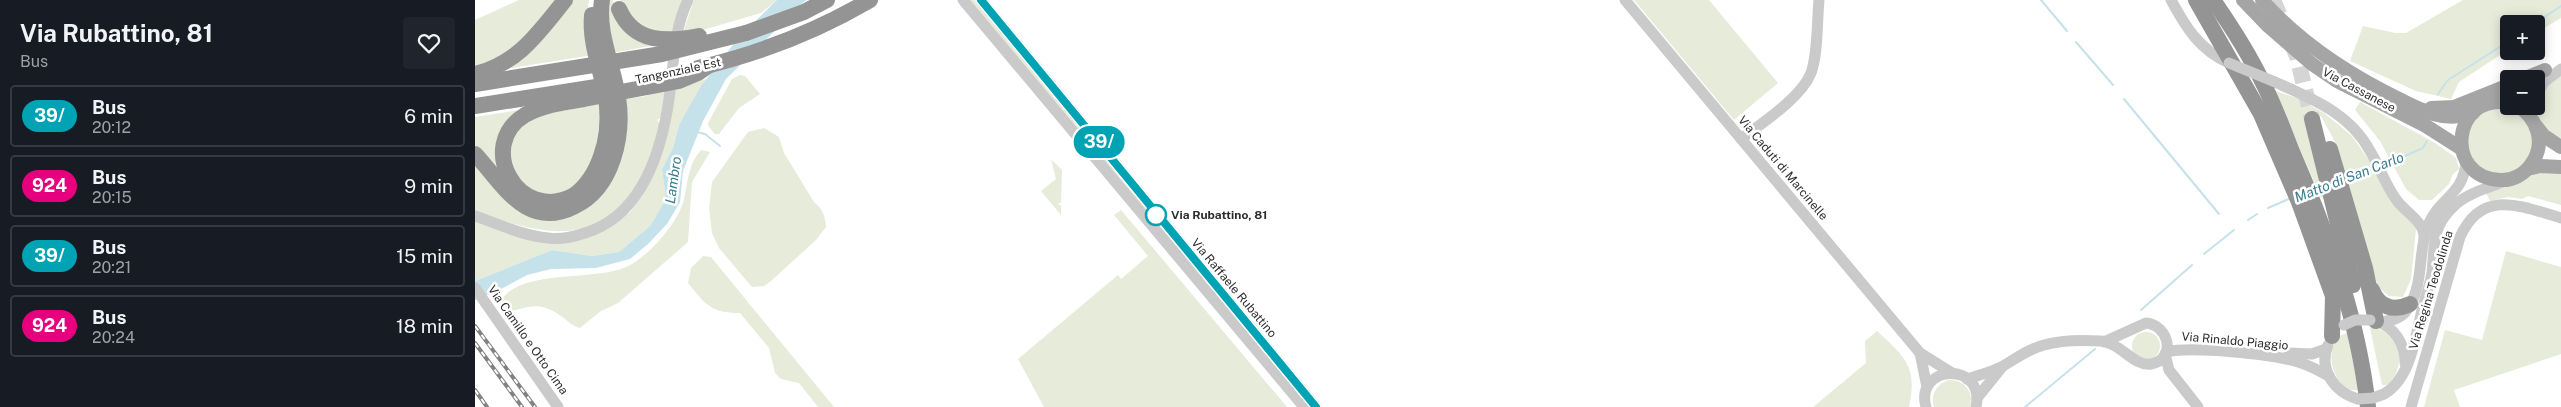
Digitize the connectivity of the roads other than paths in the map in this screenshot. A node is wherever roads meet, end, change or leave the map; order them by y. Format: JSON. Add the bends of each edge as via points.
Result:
{"nodes":[{"id":1,"x":593,"y":0,"type":"edge"},
{"id":2,"x":602,"y":0,"type":"edge"},
{"id":3,"x":688,"y":0,"type":"edge"},
{"id":4,"x":827,"y":0,"type":"edge"},
{"id":5,"x":870,"y":0,"type":"edge"},
{"id":6,"x":963,"y":0,"type":"edge"},
{"id":7,"x":981,"y":0,"type":"edge"},
{"id":8,"x":1625,"y":0,"type":"edge"},
{"id":9,"x":1819,"y":0,"type":"edge"},
{"id":10,"x":2171,"y":0,"type":"edge"},
{"id":11,"x":2196,"y":0,"type":"edge"},
{"id":12,"x":2213,"y":0,"type":"edge"},
{"id":13,"x":2243,"y":0,"type":"edge"},
{"id":14,"x":2262,"y":0,"type":"edge"},
{"id":15,"x":561,"y":4,"type":"edge"},
{"id":16,"x":618,"y":5,"type":"edge"},
{"id":17,"x":746,"y":33,"type":"junction"},
{"id":18,"x":2561,"y":62,"type":"edge"},
{"id":19,"x":707,"y":66,"type":"junction"},
{"id":20,"x":2561,"y":70,"type":"edge"},
{"id":21,"x":2545,"y":71,"type":"edge"},
{"id":22,"x":475,"y":74,"type":"edge"},
{"id":23,"x":2545,"y":81,"type":"edge"},
{"id":24,"x":475,"y":84,"type":"edge"},
{"id":25,"x":2500,"y":88,"type":"edge"},
{"id":26,"x":2397,"y":98,"type":"junction"},
{"id":27,"x":2500,"y":102,"type":"edge"},
{"id":28,"x":475,"y":106,"type":"edge"},
{"id":29,"x":2473,"y":113,"type":"junction"},
{"id":30,"x":2534,"y":117,"type":"edge"},
{"id":31,"x":1741,"y":139,"type":"junction"},
{"id":32,"x":2561,"y":147,"type":"edge"},
{"id":33,"x":475,"y":154,"type":"edge"},
{"id":34,"x":2464,"y":154,"type":"junction"},
{"id":35,"x":2561,"y":167,"type":"edge"},
{"id":36,"x":2528,"y":168,"type":"junction"},
{"id":37,"x":2507,"y":180,"type":"junction"},
{"id":38,"x":576,"y":200,"type":"junction"},
{"id":39,"x":2403,"y":207,"type":"junction"},
{"id":40,"x":2435,"y":213,"type":"junction"},
{"id":41,"x":475,"y":216,"type":"edge"},
{"id":42,"x":2561,"y":218,"type":"edge"},
{"id":43,"x":2424,"y":238,"type":"junction"},
{"id":44,"x":2368,"y":282,"type":"junction"},
{"id":45,"x":475,"y":288,"type":"edge"},
{"id":46,"x":2410,"y":304,"type":"junction"},
{"id":47,"x":2375,"y":321,"type":"junction"},
{"id":48,"x":2129,"y":332,"type":"junction"},
{"id":49,"x":2166,"y":335,"type":"junction"},
{"id":50,"x":2334,"y":337,"type":"junction"},
{"id":51,"x":2104,"y":342,"type":"junction"},
{"id":52,"x":2128,"y":353,"type":"junction"},
{"id":53,"x":2165,"y":353,"type":"junction"},
{"id":54,"x":1921,"y":354,"type":"junction"},
{"id":55,"x":2150,"y":364,"type":"junction"},
{"id":56,"x":2003,"y":366,"type":"junction"},
{"id":57,"x":2405,"y":370,"type":"junction"},
{"id":58,"x":1952,"y":373,"type":"junction"},
{"id":59,"x":2329,"y":376,"type":"junction"},
{"id":60,"x":1967,"y":379,"type":"junction"},
{"id":61,"x":1927,"y":387,"type":"junction"},
{"id":62,"x":2380,"y":401,"type":"edge"},
{"id":63,"x":1976,"y":402,"type":"edge"},
{"id":64,"x":2363,"y":403,"type":"edge"},
{"id":65,"x":558,"y":407,"type":"edge"},
{"id":66,"x":1304,"y":407,"type":"edge"},
{"id":67,"x":1316,"y":407,"type":"edge"},
{"id":68,"x":1926,"y":407,"type":"edge"},
{"id":69,"x":2193,"y":407,"type":"edge"},
{"id":70,"x":2197,"y":407,"type":"edge"},
{"id":71,"x":2411,"y":407,"type":"edge"}],
"edges":[{"from":1,"to":38,"type":"highway","via":[[592,40],[607,104],[608,124],[597,165]]},
{"from":2,"to":38,"type":"highway","via":[[601,26],[618,97],[619,133],[604,179],[593,194]]},
{"from":3,"to":41,"type":"street","via":[[677,28],[670,94],[657,152],[644,184],[623,211],[592,231],[556,238],[541,237]]},
{"from":4,"to":17,"type":"highway","name":"Tangenziale Est"},
{"from":5,"to":19,"type":"highway","name":"Tangenziale Est","bridge":true,"via":[[788,40]]},
{"from":6,"to":66,"type":"street","name":"Via Raffaele Rubattino"},
{"from":7,"to":67,"type":"street","name":"Via Raffaele Rubattino"},
{"from":8,"to":31,"type":"street","name":"Via Caduti di Marcinelle"},
{"from":9,"to":31,"type":"street","via":[[1813,67],[1809,78],[1793,97]]},
{"from":10,"to":39,"type":"street","bridge":true,"via":[[2198,42],[2215,57],[2275,82],[2342,116],[2364,140]]},
{"from":11,"to":50,"type":"highway","via":[[2261,114],[2299,202],[2333,296]]},
{"from":12,"to":64,"type":"highway","via":[[2262,80],[2312,197],[2344,287],[2357,342]]},
{"from":13,"to":34,"type":"main road","name":"Via Cassanese","via":[[2312,64],[2337,81],[2426,126]]},
{"from":14,"to":26,"type":"main road","name":"Via Cassanese","via":[[2315,50],[2348,73]]},
{"from":15,"to":22,"type":"highway","via":[[517,55]]},
{"from":16,"to":17,"type":"highway","bridge":true,"via":[[629,26],[651,38],[669,41],[723,32]]},
{"from":17,"to":24,"type":"highway","name":"Tangenziale Est","bridge":true,"via":[[662,54]]},
{"from":18,"to":21,"type":"street"},
{"from":19,"to":28,"type":"highway","name":"Tangenziale Est","bridge":true,"via":[[631,82]]},
{"from":19,"to":38,"type":"highway","bridge":true,"via":[[679,81],[550,106],[526,114],[516,122],[503,151],[504,166],[510,180],[525,195],[537,200]]},
{"from":20,"to":23,"type":"street"},
{"from":25,"to":26,"type":"main road","via":[[2447,108],[2428,107]]},
{"from":26,"to":29,"type":"main road","name":"Via Cassanese","via":[[2414,108],[2441,116],[2458,117]]},
{"from":27,"to":29,"type":"main road","name":"Via Cassanese","via":[[2486,104]]},
{"from":29,"to":34,"type":"main road","via":[[2462,131]]},
{"from":30,"to":32,"type":"main road","via":[[2544,136]]},
{"from":30,"to":36,"type":"main road","via":[[2538,149]]},
{"from":31,"to":54,"type":"street","name":"Via Caduti di Marcinelle"},
{"from":33,"to":38,"type":"highway","via":[[508,195],[528,208],[552,212],[569,209]]},
{"from":34,"to":37,"type":"main road","name":"Via Cassanese","via":[[2481,175]]},
{"from":34,"to":40,"type":"street","via":[[2465,172],[2460,186]]},
{"from":35,"to":36,"type":"main road"},
{"from":36,"to":37,"type":"main road"},
{"from":37,"to":57,"type":"street","via":[[2466,197],[2441,222],[2432,249],[2431,274]]},
{"from":39,"to":40,"type":"street","via":[[2421,215]]},
{"from":39,"to":43,"type":"street","via":[[2423,228]]},
{"from":40,"to":43,"type":"street"},
{"from":42,"to":71,"type":"street","name":"Via Regina Teodolinda","via":[[2506,204],[2487,207],[2467,222]]},
{"from":43,"to":46,"type":"street","via":[[2420,280]]},
{"from":44,"to":46,"type":"highway","via":[[2376,299],[2383,305],[2395,309]]},
{"from":44,"to":47,"type":"highway"},
{"from":44,"to":62,"type":"highway","via":[[2338,172],[2315,118]]},
{"from":45,"to":65,"type":"street","name":"Via Camillo e Otto Cima"},
{"from":46,"to":47,"type":"street","via":[[2400,317]]},
{"from":47,"to":50,"type":"street","name":"Via Rinaldo Piaggio","bridge":true,"via":[[2355,320]]},
{"from":47,"to":57,"type":"street","via":[[2394,332],[2402,344]]},
{"from":48,"to":49,"type":"street","name":"Via Rinaldo Piaggio","via":[[2141,324],[2151,323]]},
{"from":48,"to":51,"type":"street","name":"Via Rinaldo Piaggio"},
{"from":48,"to":52,"type":"street","via":[[2126,342]]},
{"from":49,"to":50,"type":"street","name":"Via Rinaldo Piaggio","via":[[2180,342],[2301,355],[2312,354]]},
{"from":49,"to":53,"type":"street","name":"Via Rinaldo Piaggio"},
{"from":50,"to":59,"type":"street","via":[[2325,363]]},
{"from":51,"to":52,"type":"street","name":"Via Rinaldo Piaggio"},
{"from":51,"to":56,"type":"street","name":"Via Rinaldo Piaggio","via":[[2044,344],[2021,353]]},
{"from":52,"to":55,"type":"street","name":"Via Rinaldo Piaggio","via":[[2137,362]]},
{"from":53,"to":55,"type":"street","name":"Via Rinaldo Piaggio"},
{"from":53,"to":59,"type":"street","name":"Via Rinaldo Piaggio","via":[[2189,349],[2285,358]]},
{"from":53,"to":70,"type":"street","via":[[2169,370]]},
{"from":54,"to":58,"type":"street","name":"Via Caduti di Marcinelle"},
{"from":54,"to":61,"type":"street","name":"Via Caduti di Marcinelle"},
{"from":55,"to":69,"type":"street","via":[[2165,373]]},
{"from":56,"to":60,"type":"street","name":"Via Rinaldo Piaggio"},
{"from":56,"to":63,"type":"street","name":"Via Rinaldo Piaggio"},
{"from":57,"to":62,"type":"street"},
{"from":58,"to":60,"type":"street"},
{"from":58,"to":61,"type":"street","via":[[1937,377]]},
{"from":59,"to":64,"type":"street","name":"Via Rinaldo Piaggio","via":[[2342,392]]},
{"from":60,"to":63,"type":"street","name":"Via Rinaldo Piaggio","via":[[1975,389]]},
{"from":61,"to":68,"type":"street"},
{"from":62,"to":64,"type":"street","bridge":true,"via":[[2373,398]]}]}
